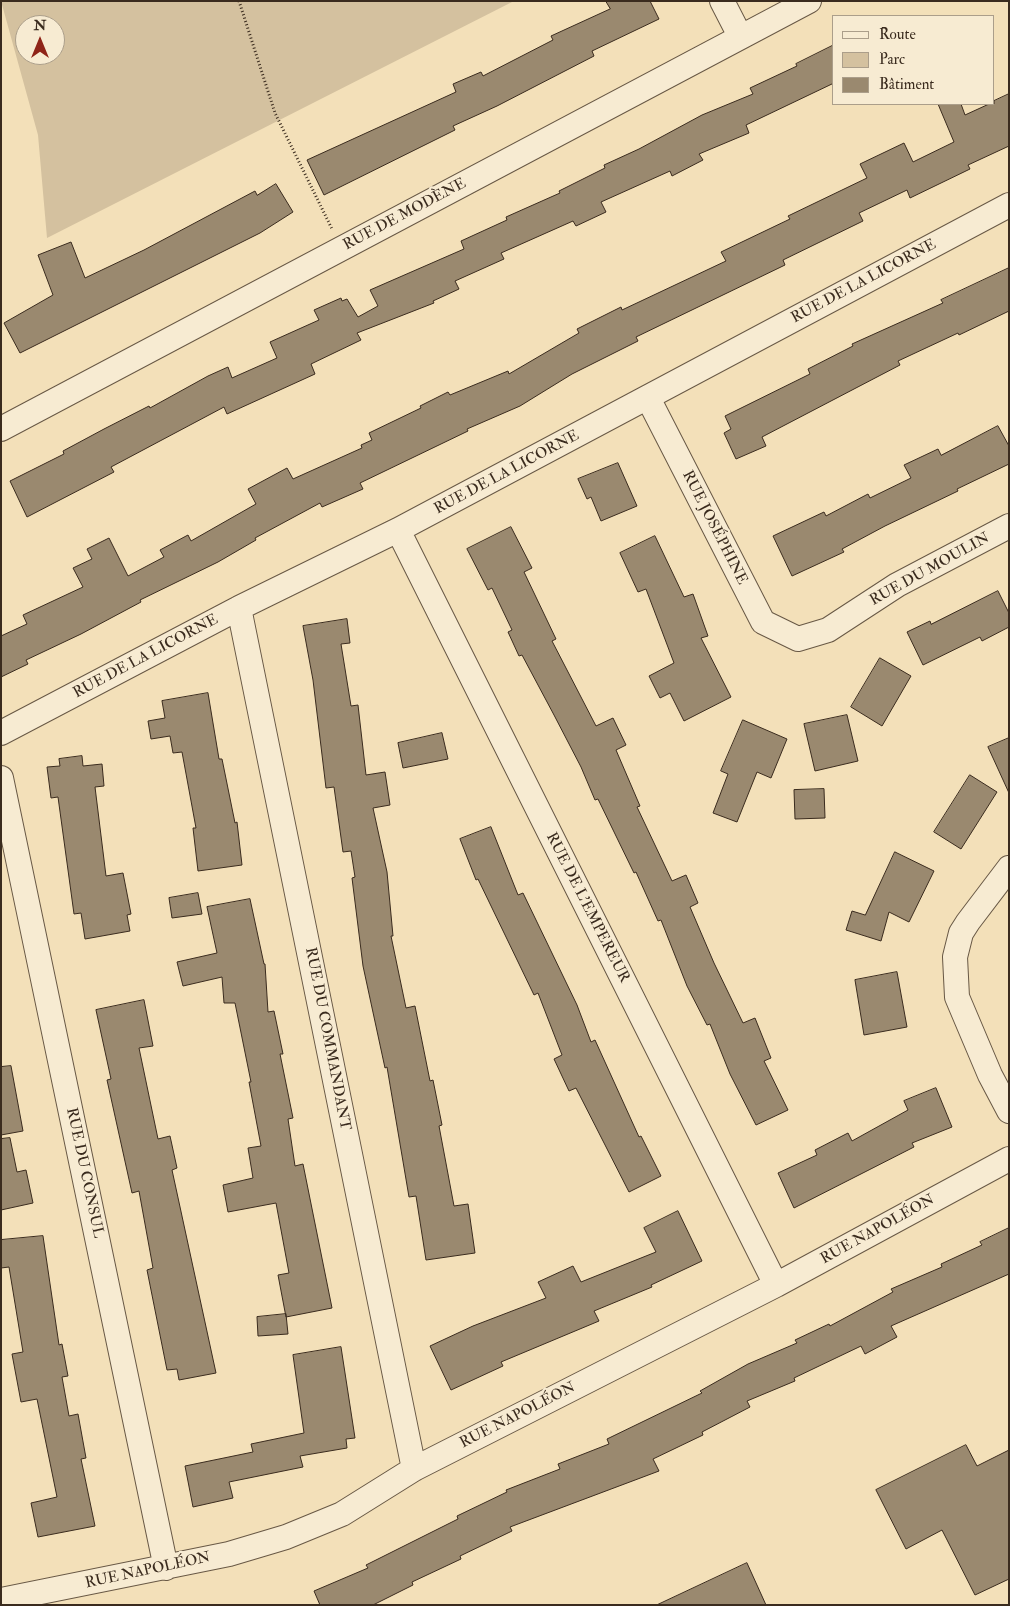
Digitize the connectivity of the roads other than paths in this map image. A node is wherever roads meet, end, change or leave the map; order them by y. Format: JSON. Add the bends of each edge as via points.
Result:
{"nodes":[{"id":1,"x":722,"y":1,"type":"edge"},
{"id":2,"x":809,"y":1,"type":"edge"},
{"id":3,"x":740,"y":36,"type":"junction"},
{"id":4,"x":1009,"y":205,"type":"edge"},
{"id":5,"x":648,"y":398,"type":"junction"},
{"id":6,"x":1,"y":429,"type":"edge"},
{"id":7,"x":1009,"y":526,"type":"edge"},
{"id":8,"x":398,"y":530,"type":"junction"},
{"id":9,"x":239,"y":608,"type":"junction"},
{"id":10,"x":798,"y":639,"type":"joint"},
{"id":11,"x":1,"y":734,"type":"edge"},
{"id":12,"x":1,"y":778,"type":"edge"},
{"id":13,"x":1009,"y":868,"type":"edge"},
{"id":14,"x":1009,"y":1111,"type":"edge"},
{"id":15,"x":1009,"y":1159,"type":"edge"},
{"id":16,"x":776,"y":1285,"type":"junction"},
{"id":17,"x":414,"y":1470,"type":"junction"},
{"id":18,"x":166,"y":1568,"type":"junction"},
{"id":19,"x":1,"y":1600,"type":"edge"}],
"edges":[{"from":1,"to":3,"type":"street"},
{"from":2,"to":3,"type":"street","name":"RUE DE MODÈNE"},
{"from":3,"to":6,"type":"street","name":"RUE DE MODÈNE"},
{"from":4,"to":5,"type":"street","name":"RUE DE LA LICORNE"},
{"from":5,"to":8,"type":"street","name":"RUE DE LA LICORNE"},
{"from":5,"to":10,"type":"street","name":"RUE JOSÉPHINE","via":[[763,622]]},
{"from":7,"to":10,"type":"street","name":"RUE DU MOULIN","via":[[897,585],[828,630]]},
{"from":8,"to":9,"type":"street","name":"RUE DE LA LICORNE"},
{"from":8,"to":16,"type":"street","name":"RUE DE L'EMPEREUR"},
{"from":9,"to":11,"type":"street","name":"RUE DE LA LICORNE"},
{"from":9,"to":17,"type":"street","name":"RUE DU COMMANDANT"},
{"from":12,"to":18,"type":"street","name":"RUE DU CONSUL"},
{"from":13,"to":14,"type":"street","via":[[961,933],[955,958],[957,997]]},
{"from":15,"to":16,"type":"street","name":"RUE NAPOLÉON"},
{"from":16,"to":17,"type":"street","name":"RUE NAPOLÉON"},
{"from":17,"to":18,"type":"street","name":"RUE NAPOLÉON","via":[[342,1514],[286,1537]]},
{"from":18,"to":19,"type":"street","name":"RUE NAPOLÉON"}]}
